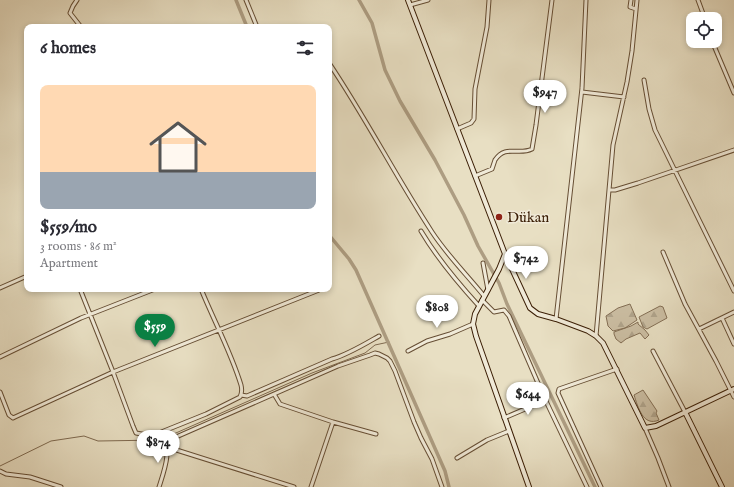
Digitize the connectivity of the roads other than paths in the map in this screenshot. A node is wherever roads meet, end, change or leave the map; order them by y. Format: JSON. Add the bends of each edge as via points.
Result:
{"nodes":[{"id":1,"x":77,"y":0,"type":"edge"},
{"id":2,"x":246,"y":0,"type":"edge"},
{"id":3,"x":408,"y":0,"type":"edge"},
{"id":4,"x":428,"y":0,"type":"edge"},
{"id":5,"x":489,"y":0,"type":"edge"},
{"id":6,"x":552,"y":0,"type":"edge"},
{"id":7,"x":586,"y":0,"type":"edge"},
{"id":8,"x":631,"y":0,"type":"edge"},
{"id":9,"x":637,"y":0,"type":"edge"},
{"id":10,"x":698,"y":0,"type":"edge"},
{"id":11,"x":410,"y":5,"type":"junction"},
{"id":12,"x":636,"y":10,"type":"junction"},
{"id":13,"x":702,"y":12,"type":"edge"},
{"id":14,"x":79,"y":24,"type":"edge"},
{"id":15,"x":256,"y":24,"type":"edge"},
{"id":16,"x":715,"y":48,"type":"edge"},
{"id":17,"x":332,"y":68,"type":"edge"},
{"id":18,"x":644,"y":80,"type":"dead end"},
{"id":19,"x":582,"y":92,"type":"junction"},
{"id":20,"x":734,"y":93,"type":"edge"},
{"id":21,"x":624,"y":97,"type":"junction"},
{"id":22,"x":457,"y":129,"type":"junction"},
{"id":23,"x":734,"y":150,"type":"edge"},
{"id":24,"x":674,"y":170,"type":"junction"},
{"id":25,"x":475,"y":176,"type":"junction"},
{"id":26,"x":609,"y":190,"type":"junction"},
{"id":27,"x":421,"y":231,"type":"dead end"},
{"id":28,"x":662,"y":252,"type":"dead end"},
{"id":29,"x":505,"y":254,"type":"junction"},
{"id":30,"x":483,"y":263,"type":"dead end"},
{"id":31,"x":24,"y":277,"type":"edge"},
{"id":32,"x":0,"y":288,"type":"edge"},
{"id":33,"x":489,"y":289,"type":"junction"},
{"id":34,"x":734,"y":291,"type":"edge"},
{"id":35,"x":81,"y":292,"type":"edge"},
{"id":36,"x":147,"y":292,"type":"edge"},
{"id":37,"x":202,"y":292,"type":"edge"},
{"id":38,"x":314,"y":292,"type":"edge"},
{"id":39,"x":483,"y":298,"type":"junction"},
{"id":40,"x":479,"y":306,"type":"junction"},
{"id":41,"x":734,"y":312,"type":"edge"},
{"id":42,"x":90,"y":314,"type":"junction"},
{"id":43,"x":722,"y":318,"type":"junction"},
{"id":44,"x":556,"y":319,"type":"junction"},
{"id":45,"x":473,"y":324,"type":"junction"},
{"id":46,"x":219,"y":329,"type":"junction"},
{"id":47,"x":699,"y":329,"type":"junction"},
{"id":48,"x":379,"y":336,"type":"dead end"},
{"id":49,"x":596,"y":336,"type":"junction"},
{"id":50,"x":734,"y":344,"type":"edge"},
{"id":51,"x":408,"y":351,"type":"dead end"},
{"id":52,"x":653,"y":351,"type":"dead end"},
{"id":53,"x":0,"y":357,"type":"edge"},
{"id":54,"x":617,"y":369,"type":"junction"},
{"id":55,"x":113,"y":372,"type":"junction"},
{"id":56,"x":732,"y":390,"type":"edge"},
{"id":57,"x":0,"y":392,"type":"edge"},
{"id":58,"x":274,"y":394,"type":"junction"},
{"id":59,"x":241,"y":395,"type":"junction"},
{"id":60,"x":734,"y":397,"type":"edge"},
{"id":61,"x":546,"y":400,"type":"junction"},
{"id":62,"x":685,"y":412,"type":"junction"},
{"id":63,"x":504,"y":418,"type":"junction"},
{"id":64,"x":333,"y":422,"type":"junction"},
{"id":65,"x":645,"y":428,"type":"junction"},
{"id":66,"x":509,"y":431,"type":"junction"},
{"id":67,"x":163,"y":433,"type":"junction"},
{"id":68,"x":376,"y":434,"type":"dead end"},
{"id":69,"x":166,"y":440,"type":"junction"},
{"id":70,"x":167,"y":447,"type":"junction"},
{"id":71,"x":457,"y":458,"type":"dead end"},
{"id":72,"x":0,"y":471,"type":"edge"},
{"id":73,"x":61,"y":487,"type":"edge"},
{"id":74,"x":159,"y":487,"type":"edge"},
{"id":75,"x":294,"y":487,"type":"edge"},
{"id":76,"x":311,"y":487,"type":"edge"},
{"id":77,"x":442,"y":487,"type":"edge"},
{"id":78,"x":529,"y":487,"type":"edge"},
{"id":79,"x":587,"y":487,"type":"edge"},
{"id":80,"x":601,"y":487,"type":"edge"},
{"id":81,"x":669,"y":487,"type":"edge"},
{"id":82,"x":722,"y":487,"type":"edge"}],
"edges":[{"from":1,"to":14,"type":"street","via":[[70,13]]},
{"from":2,"to":15,"type":"street"},
{"from":3,"to":11,"type":"main road"},
{"from":4,"to":11,"type":"street"},
{"from":5,"to":22,"type":"street","via":[[475,94],[474,119]]},
{"from":6,"to":25,"type":"street","via":[[532,150],[505,151],[495,160],[492,169]]},
{"from":7,"to":19,"type":"street"},
{"from":8,"to":12,"type":"street","via":[[630,7]]},
{"from":9,"to":12,"type":"street"},
{"from":10,"to":13,"type":"street"},
{"from":11,"to":22,"type":"main road"},
{"from":12,"to":21,"type":"street"},
{"from":16,"to":20,"type":"street"},
{"from":17,"to":39,"type":"street","via":[[433,233]]},
{"from":18,"to":24,"type":"street","via":[[655,130]]},
{"from":19,"to":21,"type":"street"},
{"from":19,"to":44,"type":"street"},
{"from":21,"to":26,"type":"street","via":[[613,145]]},
{"from":22,"to":25,"type":"main road"},
{"from":23,"to":24,"type":"street"},
{"from":24,"to":26,"type":"street"},
{"from":24,"to":34,"type":"street"},
{"from":25,"to":29,"type":"main road"},
{"from":26,"to":49,"type":"street"},
{"from":27,"to":40,"type":"street","via":[[460,286]]},
{"from":28,"to":47,"type":"street"},
{"from":29,"to":33,"type":"main road"},
{"from":29,"to":44,"type":"main road","via":[[530,308],[538,314]]},
{"from":30,"to":33,"type":"street"},
{"from":31,"to":32,"type":"street"},
{"from":33,"to":39,"type":"main road"},
{"from":35,"to":42,"type":"street"},
{"from":36,"to":42,"type":"street"},
{"from":37,"to":46,"type":"street"},
{"from":38,"to":46,"type":"street"},
{"from":39,"to":40,"type":"main road"},
{"from":39,"to":61,"type":"street","via":[[494,312],[504,310],[509,316]]},
{"from":40,"to":45,"type":"main road"},
{"from":41,"to":43,"type":"street"},
{"from":42,"to":53,"type":"street"},
{"from":42,"to":55,"type":"street"},
{"from":43,"to":47,"type":"street"},
{"from":43,"to":50,"type":"street"},
{"from":44,"to":49,"type":"main road"},
{"from":45,"to":51,"type":"street"},
{"from":45,"to":63,"type":"main road"},
{"from":46,"to":55,"type":"street"},
{"from":46,"to":59,"type":"street","via":[[241,386]]},
{"from":47,"to":56,"type":"street"},
{"from":48,"to":59,"type":"street","via":[[346,355],[247,396]]},
{"from":49,"to":54,"type":"main road","via":[[603,343]]},
{"from":52,"to":62,"type":"street"},
{"from":54,"to":65,"type":"main road"},
{"from":54,"to":80,"type":"street","via":[[559,389],[558,393]]},
{"from":55,"to":57,"type":"street","via":[[15,418],[10,415]]},
{"from":55,"to":67,"type":"street","via":[[136,433]]},
{"from":56,"to":60,"type":"street"},
{"from":56,"to":62,"type":"main road"},
{"from":58,"to":64,"type":"street","via":[[280,404]]},
{"from":58,"to":69,"type":"street"},
{"from":58,"to":77,"type":"street","via":[[370,355],[379,354],[387,358],[395,371]]},
{"from":59,"to":67,"type":"street"},
{"from":61,"to":63,"type":"street"},
{"from":61,"to":79,"type":"street"},
{"from":62,"to":65,"type":"main road","via":[[656,426]]},
{"from":62,"to":82,"type":"main road"},
{"from":63,"to":66,"type":"main road"},
{"from":64,"to":68,"type":"street"},
{"from":64,"to":76,"type":"street"},
{"from":65,"to":81,"type":"street"},
{"from":66,"to":71,"type":"street","via":[[487,440]]},
{"from":66,"to":78,"type":"main road"},
{"from":67,"to":69,"type":"street"},
{"from":69,"to":70,"type":"street"},
{"from":70,"to":74,"type":"street","via":[[168,454]]},
{"from":70,"to":75,"type":"street"},
{"from":72,"to":73,"type":"street"}]}
